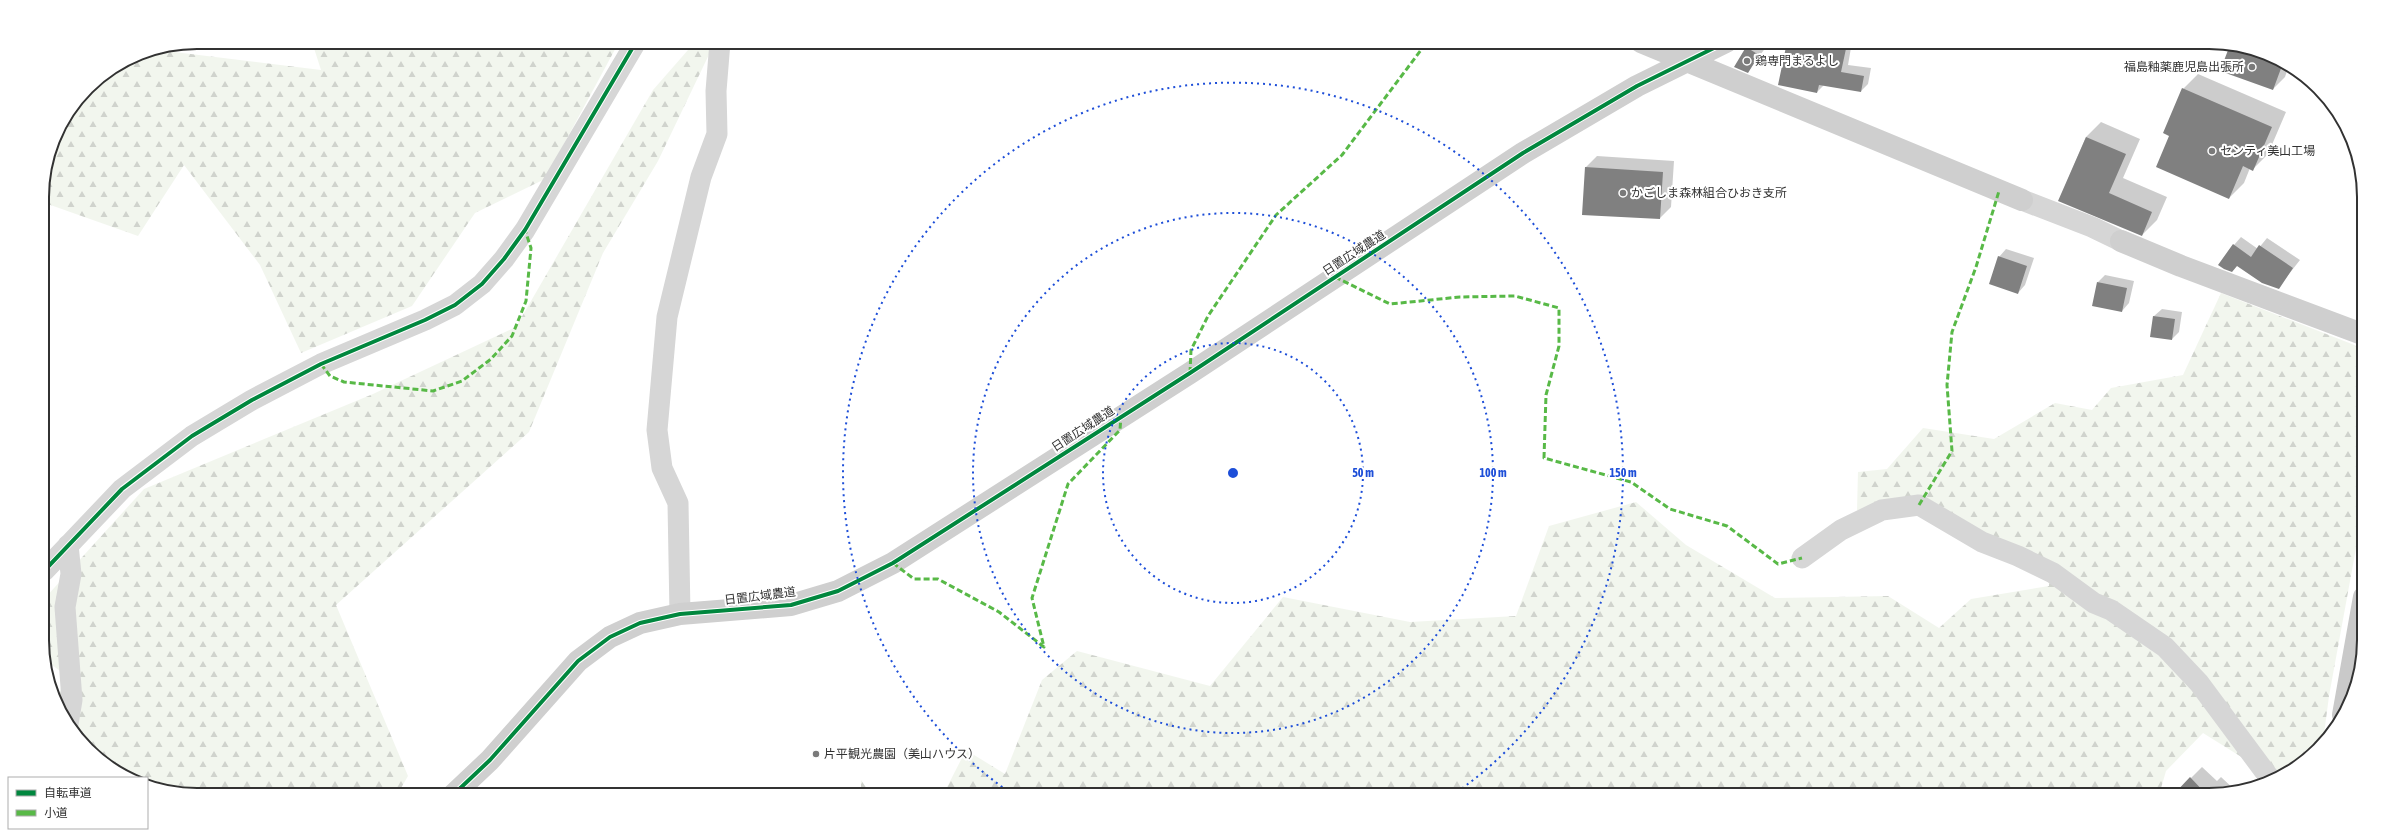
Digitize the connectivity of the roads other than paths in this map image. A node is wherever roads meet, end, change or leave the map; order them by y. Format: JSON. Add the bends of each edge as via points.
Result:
{"nodes":[{"id":1,"x":632,"y":49,"type":"edge"},
{"id":2,"x":719,"y":49,"type":"edge"},
{"id":3,"x":1658,"y":49,"type":"edge"},
{"id":4,"x":1712,"y":49,"type":"edge"},
{"id":5,"x":1688,"y":61,"type":"junction"},
{"id":6,"x":2022,"y":200,"type":"joint"},
{"id":7,"x":2121,"y":241,"type":"joint"},
{"id":8,"x":2357,"y":332,"type":"edge"},
{"id":9,"x":68,"y":544,"type":"junction"},
{"id":10,"x":1802,"y":558,"type":"dead end"},
{"id":11,"x":49,"y":565,"type":"edge"},
{"id":12,"x":680,"y":614,"type":"junction"},
{"id":13,"x":2357,"y":636,"type":"edge"},
{"id":14,"x":2346,"y":696,"type":"edge"},
{"id":15,"x":70,"y":715,"type":"edge"},
{"id":16,"x":2268,"y":776,"type":"edge"},
{"id":17,"x":460,"y":788,"type":"edge"}],
"edges":[{"from":1,"to":9,"type":"street","via":[[525,230],[482,284],[455,305],[321,364],[252,400],[192,436],[122,489]]},
{"from":2,"to":12,"type":"street","via":[[716,91],[717,134],[701,177],[667,317],[657,430],[662,468],[678,503]]},
{"from":3,"to":5,"type":"street"},
{"from":4,"to":5,"type":"street","name":"日置広域農道"},
{"from":5,"to":6,"type":"street"},
{"from":5,"to":12,"type":"street","name":"日置広域農道","via":[[1637,86],[1523,153],[1190,373],[893,563],[838,591],[791,605]]},
{"from":6,"to":7,"type":"street"},
{"from":7,"to":8,"type":"street"},
{"from":9,"to":11,"type":"street"},
{"from":9,"to":15,"type":"street","via":[[71,574],[65,607],[72,700]]},
{"from":10,"to":16,"type":"street","via":[[1841,530],[1882,510],[1919,504],[1982,542],[2053,573],[2094,603],[2111,610],[2165,647],[2199,683]]},
{"from":12,"to":17,"type":"street","name":"日置広域農道","via":[[640,623],[610,636],[578,661],[490,760]]},
{"from":13,"to":14,"type":"main road"}]}
